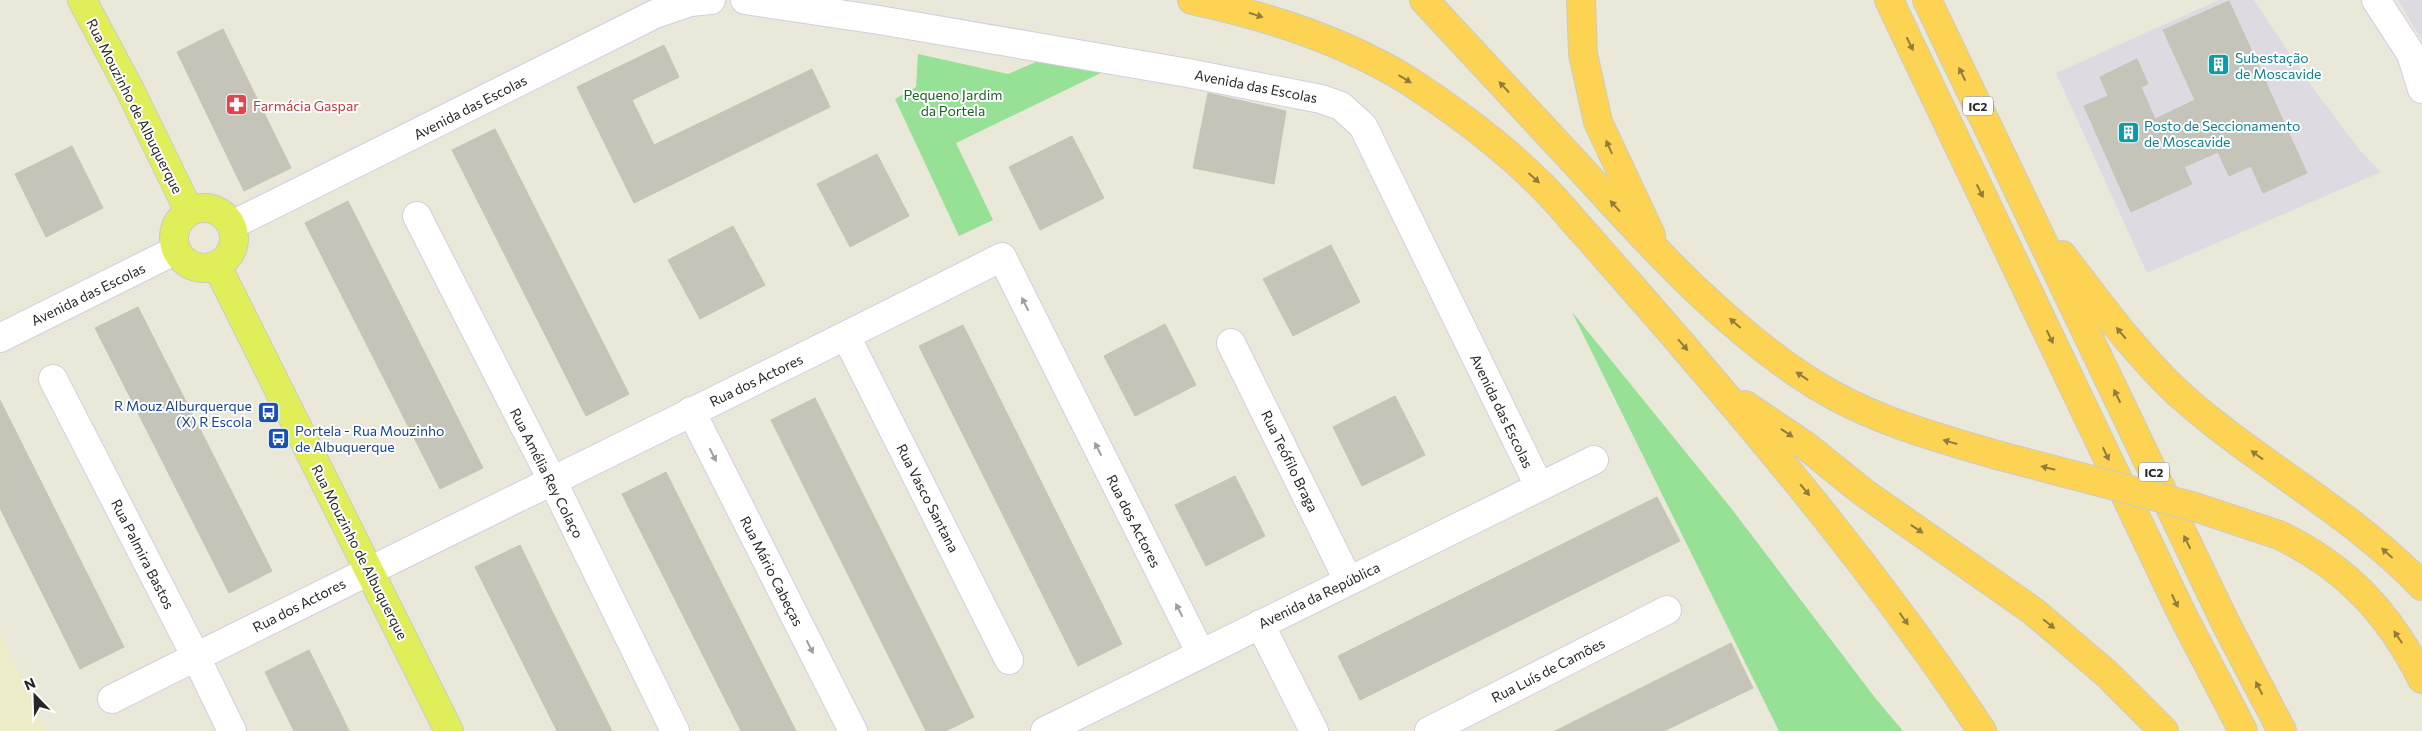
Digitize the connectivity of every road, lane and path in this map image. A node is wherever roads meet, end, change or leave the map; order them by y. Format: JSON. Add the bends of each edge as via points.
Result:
{"nodes":[{"id":1,"x":82,"y":0,"type":"edge"},
{"id":2,"x":711,"y":0,"type":"edge"},
{"id":3,"x":745,"y":0,"type":"edge"},
{"id":4,"x":1192,"y":0,"type":"edge"},
{"id":5,"x":1424,"y":0,"type":"edge"},
{"id":6,"x":1580,"y":0,"type":"edge"},
{"id":7,"x":1889,"y":0,"type":"edge"},
{"id":8,"x":1927,"y":0,"type":"edge"},
{"id":9,"x":2376,"y":0,"type":"edge"},
{"id":10,"x":2422,"y":89,"type":"edge"},
{"id":11,"x":189,"y":211,"type":"junction"},
{"id":12,"x":2028,"y":213,"type":"junction"},
{"id":13,"x":417,"y":216,"type":"dead end"},
{"id":14,"x":232,"y":225,"type":"junction"},
{"id":15,"x":176,"y":250,"type":"junction"},
{"id":16,"x":1660,"y":255,"type":"junction"},
{"id":17,"x":216,"y":266,"type":"junction"},
{"id":18,"x":846,"y":336,"type":"junction"},
{"id":19,"x":0,"y":338,"type":"edge"},
{"id":20,"x":1231,"y":343,"type":"dead end"},
{"id":21,"x":53,"y":379,"type":"dead end"},
{"id":22,"x":1717,"y":386,"type":"junction"},
{"id":23,"x":691,"y":411,"type":"junction"},
{"id":24,"x":1594,"y":460,"type":"dead end"},
{"id":25,"x":552,"y":480,"type":"junction"},
{"id":26,"x":1539,"y":486,"type":"junction"},
{"id":27,"x":369,"y":570,"type":"junction"},
{"id":28,"x":1348,"y":580,"type":"junction"},
{"id":29,"x":2422,"y":586,"type":"edge"},
{"id":30,"x":1667,"y":610,"type":"dead end"},
{"id":31,"x":1260,"y":624,"type":"junction"},
{"id":32,"x":1201,"y":654,"type":"junction"},
{"id":33,"x":196,"y":657,"type":"junction"},
{"id":34,"x":1009,"y":660,"type":"dead end"},
{"id":35,"x":2422,"y":679,"type":"edge"},
{"id":36,"x":112,"y":699,"type":"dead end"},
{"id":37,"x":232,"y":731,"type":"edge"},
{"id":38,"x":449,"y":731,"type":"edge"},
{"id":39,"x":675,"y":731,"type":"edge"},
{"id":40,"x":853,"y":731,"type":"edge"},
{"id":41,"x":1045,"y":731,"type":"edge"},
{"id":42,"x":1314,"y":731,"type":"edge"},
{"id":43,"x":1429,"y":731,"type":"edge"},
{"id":44,"x":1982,"y":731,"type":"edge"},
{"id":45,"x":2164,"y":731,"type":"edge"},
{"id":46,"x":2243,"y":731,"type":"edge"},
{"id":47,"x":2282,"y":731,"type":"edge"}],
"edges":[{"from":1,"to":11,"type":"main road","name":"Rua Mouzinho de Albuquerque"},
{"from":2,"to":14,"type":"street","name":"Avenida das Escolas","via":[[690,2],[647,18]]},
{"from":3,"to":26,"type":"street","name":"Avenida das Escolas","via":[[1188,73],[1321,99],[1341,106],[1363,126]]},
{"from":4,"to":22,"type":"highway","one_way":true,"via":[[1252,13],[1333,43],[1408,80],[1455,113],[1540,184]]},
{"from":16,"to":5,"type":"highway","one_way":true},
{"from":16,"to":6,"type":"highway","one_way":true,"via":[[1598,122],[1583,54]]},
{"from":7,"to":46,"type":"highway","number":"IC2","one_way":true,"via":[[2178,606]]},
{"from":12,"to":8,"type":"highway","number":"IC2","one_way":true},
{"from":9,"to":10,"type":"street","via":[[2411,54]]},
{"from":11,"to":14,"type":"main road","via":[[208,208],[226,216]]},
{"from":11,"to":15,"type":"main road","via":[[175,228]]},
{"from":29,"to":12,"type":"highway","one_way":true,"via":[[2372,540],[2248,449],[2179,393],[2112,321]]},
{"from":47,"to":12,"type":"highway","number":"IC2","one_way":true,"via":[[2226,624]]},
{"from":13,"to":25,"type":"street","name":"Rua Amélia Rey Colaço"},
{"from":14,"to":17,"type":"main road","via":[[232,249]]},
{"from":15,"to":17,"type":"main road","via":[[190,265],[200,268]]},
{"from":15,"to":19,"type":"street","name":"Avenida das Escolas"},
{"from":35,"to":16,"type":"highway","one_way":true,"bridge":true,"via":[[2384,616],[2361,590],[2328,562],[2279,535],[2195,507],[1997,455],[1908,428],[1849,403],[1815,385],[1772,355]]},
{"from":17,"to":27,"type":"main road","name":"Rua Mouzinho de Albuquerque"},
{"from":18,"to":23,"type":"street","name":"Rua dos Actores"},
{"from":32,"to":18,"type":"street","name":"Rua dos Actores","one_way":true,"via":[[1002,257]]},
{"from":18,"to":34,"type":"street","name":"Rua Vasco Santana"},
{"from":20,"to":28,"type":"street","name":"Rua Teófilo Braga"},
{"from":21,"to":33,"type":"street","name":"Rua Palmira Bastos"},
{"from":22,"to":44,"type":"highway","one_way":true,"via":[[1817,504],[1881,586]]},
{"from":22,"to":45,"type":"highway","one_way":true,"via":[[1806,446],[1840,475],[2033,611],[2107,674]]},
{"from":23,"to":25,"type":"street","name":"Rua dos Actores"},
{"from":23,"to":40,"type":"street","name":"Rua Mário Cabeças","one_way":true},
{"from":24,"to":26,"type":"street","name":"Avenida da República"},
{"from":25,"to":27,"type":"street","name":"Rua dos Actores"},
{"from":25,"to":39,"type":"street","name":"Rua Amélia Rey Colaço"},
{"from":26,"to":28,"type":"street","name":"Avenida da República"},
{"from":27,"to":33,"type":"street","name":"Rua dos Actores"},
{"from":27,"to":38,"type":"main road","name":"Rua Mouzinho de Albuquerque"},
{"from":28,"to":31,"type":"street","name":"Avenida da República"},
{"from":30,"to":43,"type":"street","name":"Rua Luís de Camões"},
{"from":31,"to":32,"type":"street","name":"Avenida da República"},
{"from":31,"to":42,"type":"street"},
{"from":32,"to":41,"type":"street","name":"Avenida da República"},
{"from":33,"to":36,"type":"street","name":"Rua dos Actores"},
{"from":33,"to":37,"type":"street","name":"Rua Palmira Bastos"}]}
